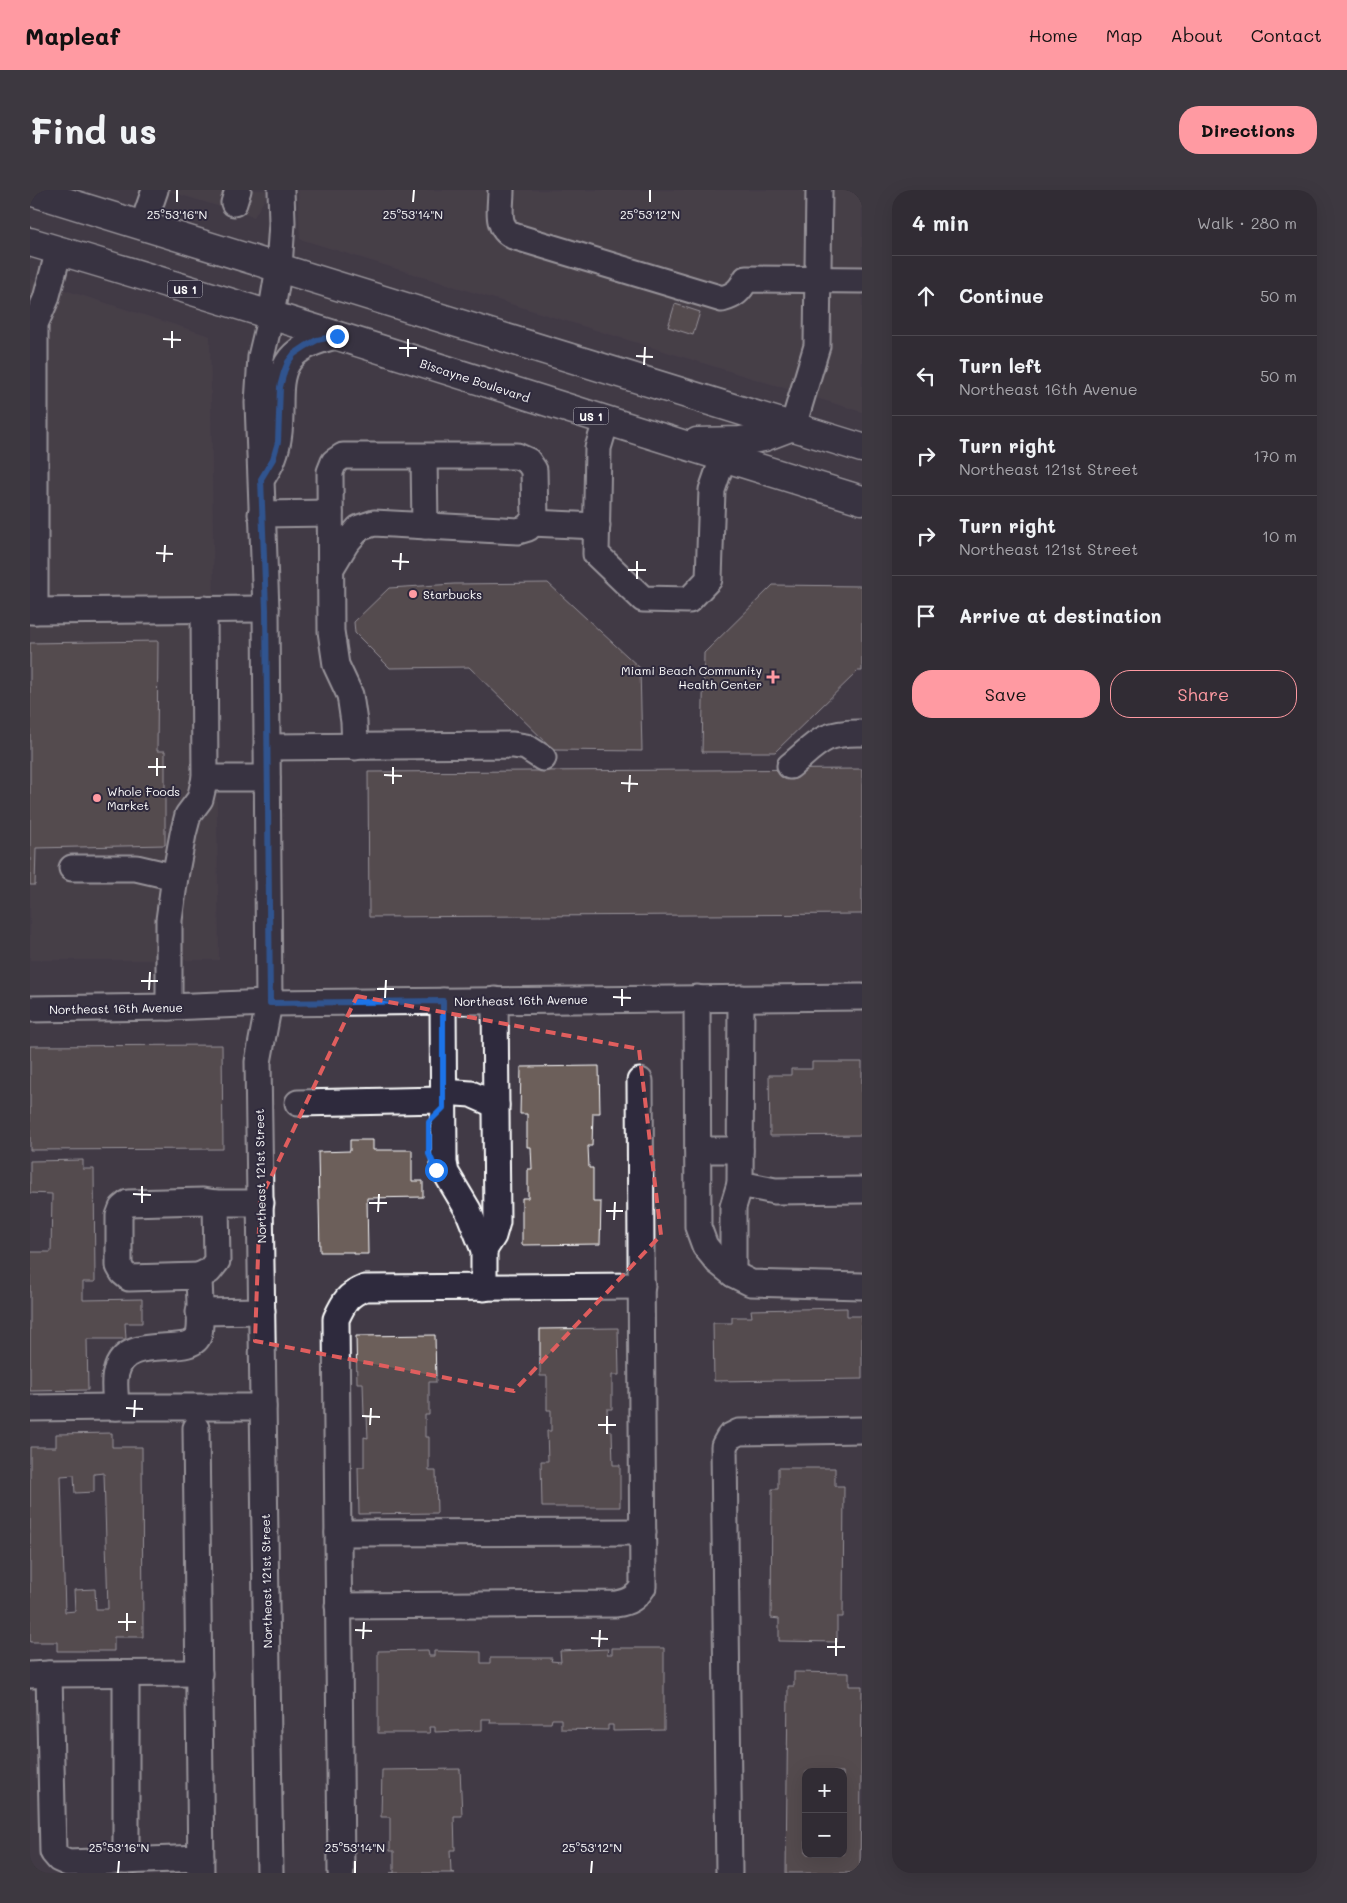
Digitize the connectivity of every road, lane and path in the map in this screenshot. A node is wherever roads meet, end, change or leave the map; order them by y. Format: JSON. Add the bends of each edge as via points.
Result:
{"nodes":[{"id":1,"x":155,"y":190,"type":"edge"},
{"id":2,"x":282,"y":190,"type":"edge"},
{"id":3,"x":501,"y":190,"type":"edge"},
{"id":4,"x":819,"y":190,"type":"edge"},
{"id":5,"x":30,"y":191,"type":"edge"},
{"id":6,"x":143,"y":225,"type":"junction"},
{"id":7,"x":30,"y":242,"type":"edge"},
{"id":8,"x":59,"y":250,"type":"junction"},
{"id":9,"x":279,"y":267,"type":"junction"},
{"id":10,"x":819,"y":280,"type":"junction"},
{"id":11,"x":862,"y":280,"type":"edge"},
{"id":12,"x":271,"y":315,"type":"junction"},
{"id":13,"x":33,"y":323,"type":"edge"},
{"id":14,"x":337,"y":336,"type":"junction"},
{"id":15,"x":606,"y":421,"type":"junction"},
{"id":16,"x":793,"y":426,"type":"junction"},
{"id":17,"x":675,"y":443,"type":"junction"},
{"id":18,"x":862,"y":448,"type":"edge"},
{"id":19,"x":424,"y":457,"type":"junction"},
{"id":20,"x":723,"y":458,"type":"junction"},
{"id":21,"x":261,"y":479,"type":"junction"},
{"id":22,"x":862,"y":500,"type":"edge"},
{"id":23,"x":330,"y":513,"type":"junction"},
{"id":24,"x":261,"y":514,"type":"junction"},
{"id":25,"x":531,"y":524,"type":"junction"},
{"id":26,"x":424,"y":526,"type":"junction"},
{"id":27,"x":596,"y":526,"type":"junction"},
{"id":28,"x":331,"y":568,"type":"junction"},
{"id":29,"x":204,"y":609,"type":"junction"},
{"id":30,"x":266,"y":609,"type":"junction"},
{"id":31,"x":32,"y":611,"type":"edge"},
{"id":32,"x":862,"y":734,"type":"edge"},
{"id":33,"x":267,"y":747,"type":"junction"},
{"id":34,"x":355,"y":747,"type":"junction"},
{"id":35,"x":543,"y":758,"type":"dead end"},
{"id":36,"x":790,"y":766,"type":"dead end"},
{"id":37,"x":205,"y":778,"type":"junction"},
{"id":38,"x":267,"y":778,"type":"junction"},
{"id":39,"x":72,"y":868,"type":"dead end"},
{"id":40,"x":175,"y":877,"type":"junction"},
{"id":41,"x":862,"y":997,"type":"edge"},
{"id":42,"x":697,"y":998,"type":"junction"},
{"id":43,"x":741,"y":998,"type":"junction"},
{"id":44,"x":495,"y":1000,"type":"junction"},
{"id":45,"x":443,"y":1001,"type":"junction"},
{"id":46,"x":270,"y":1003,"type":"junction"},
{"id":47,"x":169,"y":1007,"type":"junction"},
{"id":48,"x":30,"y":1009,"type":"edge"},
{"id":49,"x":640,"y":1081,"type":"dead end"},
{"id":50,"x":443,"y":1100,"type":"junction"},
{"id":51,"x":298,"y":1103,"type":"dead end"},
{"id":52,"x":496,"y":1105,"type":"junction"},
{"id":53,"x":698,"y":1150,"type":"junction"},
{"id":54,"x":740,"y":1150,"type":"junction"},
{"id":55,"x":740,"y":1184,"type":"junction"},
{"id":56,"x":862,"y":1190,"type":"edge"},
{"id":57,"x":216,"y":1203,"type":"junction"},
{"id":58,"x":261,"y":1203,"type":"junction"},
{"id":59,"x":484,"y":1250,"type":"junction"},
{"id":60,"x":733,"y":1274,"type":"junction"},
{"id":61,"x":199,"y":1276,"type":"junction"},
{"id":62,"x":642,"y":1286,"type":"junction"},
{"id":63,"x":862,"y":1286,"type":"edge"},
{"id":64,"x":484,"y":1288,"type":"junction"},
{"id":65,"x":262,"y":1311,"type":"junction"},
{"id":66,"x":199,"y":1312,"type":"junction"},
{"id":67,"x":116,"y":1407,"type":"junction"},
{"id":68,"x":264,"y":1407,"type":"junction"},
{"id":69,"x":30,"y":1408,"type":"edge"},
{"id":70,"x":196,"y":1428,"type":"dead end"},
{"id":71,"x":862,"y":1430,"type":"edge"},
{"id":72,"x":643,"y":1532,"type":"junction"},
{"id":73,"x":338,"y":1533,"type":"junction"},
{"id":74,"x":338,"y":1606,"type":"junction"},
{"id":75,"x":199,"y":1673,"type":"junction"},
{"id":76,"x":40,"y":1674,"type":"edge"},
{"id":77,"x":126,"y":1674,"type":"junction"},
{"id":78,"x":126,"y":1861,"type":"junction"},
{"id":79,"x":201,"y":1865,"type":"edge"},
{"id":80,"x":270,"y":1873,"type":"edge"},
{"id":81,"x":341,"y":1873,"type":"edge"},
{"id":82,"x":729,"y":1873,"type":"edge"}],
"edges":[{"from":1,"to":6,"type":"street"},
{"from":2,"to":9,"type":"street","name":"Northeast 121st Street"},
{"from":3,"to":10,"type":"street","via":[[501,225],[506,233],[722,299],[732,297],[746,280]]},
{"from":4,"to":10,"type":"street"},
{"from":5,"to":6,"type":"main road"},
{"from":6,"to":9,"type":"main road"},
{"from":7,"to":8,"type":"main road","name":"Biscayne Boulevard","number":"US 1"},
{"from":8,"to":12,"type":"main road","name":"Biscayne Boulevard","number":"US 1"},
{"from":8,"to":13,"type":"street","via":[[46,299]]},
{"from":9,"to":12,"type":"street","name":"Northeast 121st Street"},
{"from":9,"to":16,"type":"main road"},
{"from":10,"to":11,"type":"street"},
{"from":10,"to":16,"type":"street","via":[[818,346]]},
{"from":12,"to":14,"type":"main road","name":"Biscayne Boulevard","number":"US 1"},
{"from":12,"to":21,"type":"street","name":"Northeast 121st Street","via":[[260,357]]},
{"from":13,"to":31,"type":"street"},
{"from":14,"to":15,"type":"main road","name":"Biscayne Boulevard","number":"US 1"},
{"from":14,"to":21,"type":"street","name":"Northeast 121st Street","via":[[317,340],[294,354],[288,362],[280,387],[278,442],[273,459]]},
{"from":15,"to":17,"type":"main road","name":"Biscayne Boulevard","number":"US 1"},
{"from":15,"to":27,"type":"street","via":[[598,448]]},
{"from":16,"to":17,"type":"main road","via":[[764,437],[740,441]]},
{"from":16,"to":18,"type":"main road"},
{"from":17,"to":20,"type":"main road","name":"Biscayne Boulevard","number":"US 1"},
{"from":19,"to":23,"type":"street","via":[[343,456],[334,462],[330,472]]},
{"from":19,"to":25,"type":"street","via":[[517,456],[528,461],[534,470],[535,519]]},
{"from":19,"to":26,"type":"street"},
{"from":20,"to":22,"type":"main road","name":"Biscayne Boulevard","number":"US 1"},
{"from":20,"to":27,"type":"street","via":[[712,490],[709,579],[689,600],[643,599],[596,554]]},
{"from":21,"to":24,"type":"street","name":"Northeast 121st Street"},
{"from":23,"to":24,"type":"street"},
{"from":23,"to":28,"type":"street"},
{"from":24,"to":30,"type":"street","name":"Northeast 121st Street"},
{"from":25,"to":26,"type":"street","via":[[518,531]]},
{"from":25,"to":27,"type":"street"},
{"from":26,"to":28,"type":"street","via":[[374,523],[359,528]]},
{"from":28,"to":34,"type":"street","via":[[331,631],[336,665],[350,695]]},
{"from":29,"to":30,"type":"street"},
{"from":29,"to":31,"type":"street"},
{"from":29,"to":37,"type":"street"},
{"from":30,"to":33,"type":"street","name":"Northeast 121st Street"},
{"from":32,"to":36,"type":"street","via":[[841,733],[825,737]]},
{"from":33,"to":34,"type":"street"},
{"from":33,"to":38,"type":"street","name":"Northeast 121st Street"},
{"from":34,"to":35,"type":"street","via":[[513,746],[526,747]]},
{"from":37,"to":38,"type":"street"},
{"from":37,"to":40,"type":"street","via":[[200,799],[188,815]]},
{"from":38,"to":46,"type":"street","name":"Northeast 121st Street"},
{"from":39,"to":40,"type":"street","via":[[136,868]]},
{"from":40,"to":47,"type":"street","via":[[169,920]]},
{"from":41,"to":43,"type":"street","name":"Northeast 16th Avenue"},
{"from":42,"to":43,"type":"street","name":"Northeast 16th Avenue"},
{"from":42,"to":44,"type":"street","name":"Northeast 16th Avenue"},
{"from":42,"to":53,"type":"street"},
{"from":43,"to":54,"type":"street"},
{"from":44,"to":45,"type":"street","name":"Northeast 16th Avenue"},
{"from":44,"to":52,"type":"street"},
{"from":45,"to":46,"type":"street","name":"Northeast 16th Avenue"},
{"from":45,"to":50,"type":"street"},
{"from":46,"to":47,"type":"street","name":"Northeast 16th Avenue"},
{"from":46,"to":58,"type":"street","name":"Northeast 121st Street","via":[[258,1062]]},
{"from":47,"to":48,"type":"street","name":"Northeast 16th Avenue"},
{"from":49,"to":62,"type":"street"},
{"from":50,"to":51,"type":"street"},
{"from":50,"to":52,"type":"street","via":[[471,1094]]},
{"from":50,"to":59,"type":"street","via":[[446,1173],[468,1210]]},
{"from":52,"to":59,"type":"street","via":[[497,1222]]},
{"from":53,"to":54,"type":"street"},
{"from":53,"to":60,"type":"street","via":[[698,1227],[705,1246]]},
{"from":54,"to":55,"type":"street"},
{"from":55,"to":56,"type":"street","via":[[779,1191]]},
{"from":55,"to":60,"type":"street","via":[[733,1206]]},
{"from":57,"to":58,"type":"street"},
{"from":57,"to":61,"type":"street","via":[[217,1260],[210,1271]]},
{"from":57,"to":61,"type":"street","via":[[128,1203],[119,1216],[119,1266],[122,1273],[129,1278]]},
{"from":58,"to":65,"type":"street","name":"Northeast 121st Street"},
{"from":59,"to":64,"type":"street"},
{"from":60,"to":63,"type":"street","via":[[751,1283]]},
{"from":61,"to":66,"type":"street"},
{"from":62,"to":64,"type":"street"},
{"from":62,"to":72,"type":"street"},
{"from":64,"to":73,"type":"street","via":[[365,1288],[352,1293],[343,1304],[336,1319]]},
{"from":65,"to":66,"type":"street"},
{"from":65,"to":68,"type":"street","name":"Northeast 121st Street"},
{"from":66,"to":67,"type":"street","via":[[199,1334],[194,1342],[185,1346],[153,1346],[134,1351],[122,1360],[116,1372]]},
{"from":67,"to":68,"type":"street"},
{"from":67,"to":69,"type":"street"},
{"from":68,"to":80,"type":"street","name":"Northeast 121st Street"},
{"from":70,"to":75,"type":"street"},
{"from":71,"to":82,"type":"street","via":[[740,1432],[729,1437],[724,1446]]},
{"from":72,"to":73,"type":"street"},
{"from":72,"to":74,"type":"street","via":[[643,1587],[626,1603]]},
{"from":73,"to":74,"type":"street"},
{"from":74,"to":81,"type":"street"},
{"from":75,"to":77,"type":"street"},
{"from":75,"to":79,"type":"street"},
{"from":76,"to":77,"type":"street"},
{"from":76,"to":78,"type":"street","via":[[53,1852],[68,1863]]},
{"from":77,"to":78,"type":"street"},
{"from":78,"to":79,"type":"street"}]}
